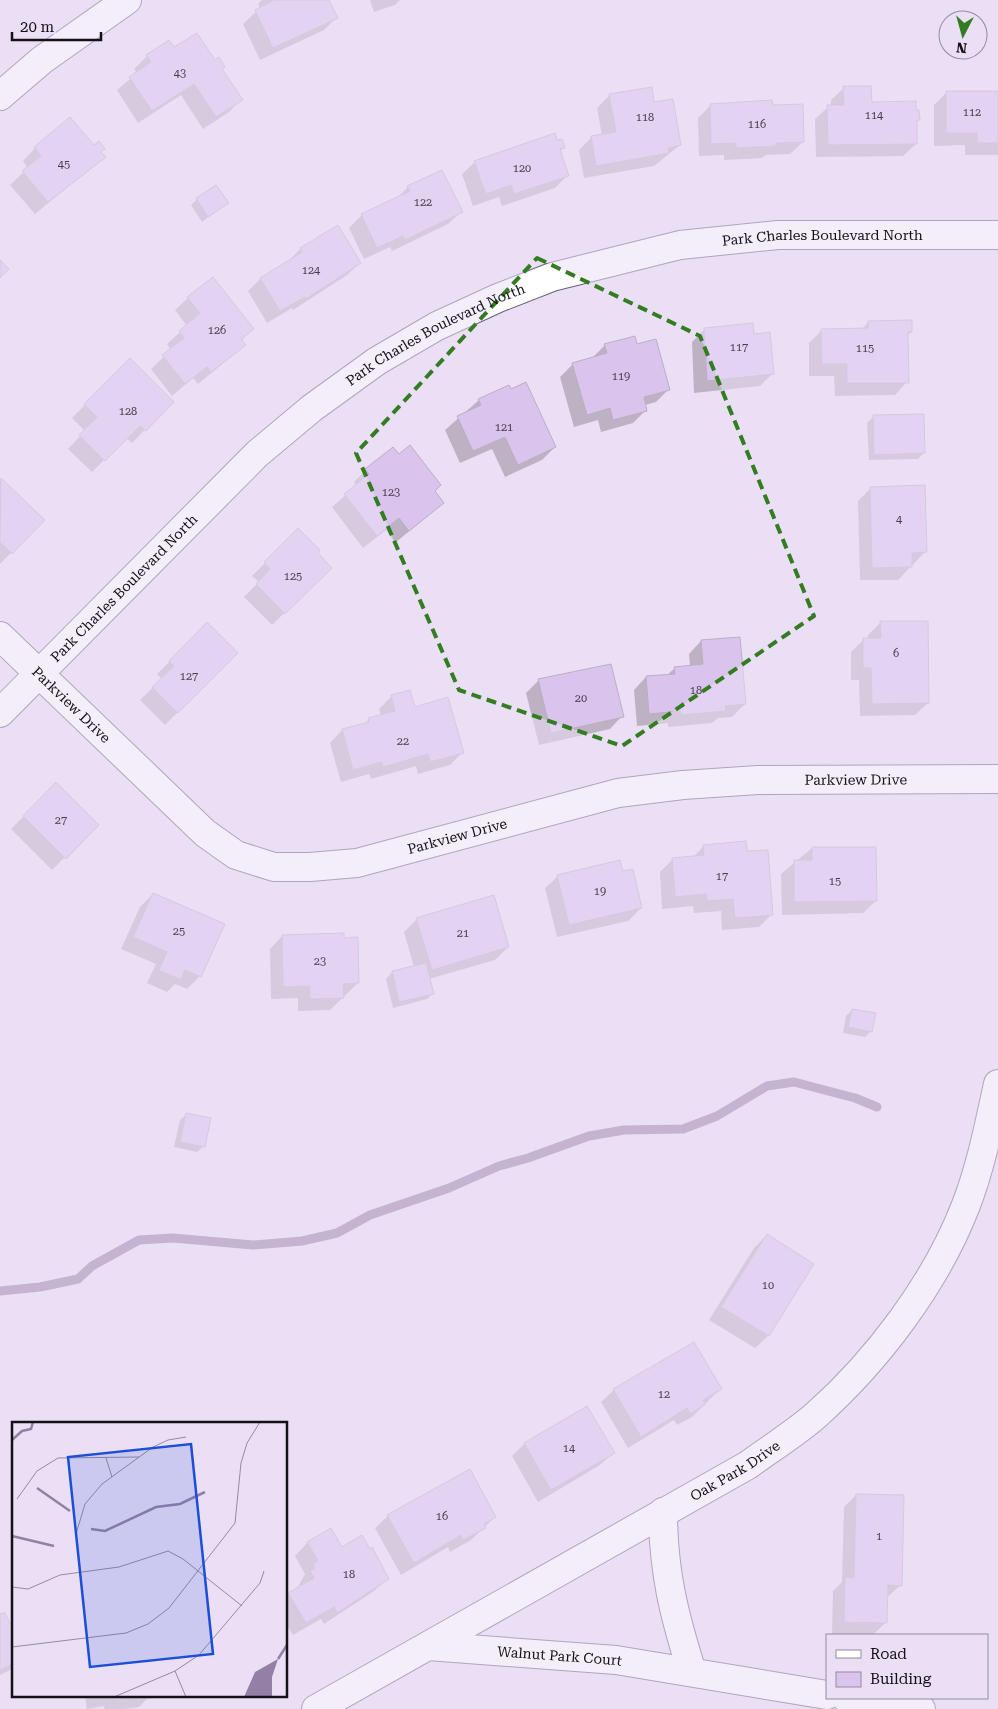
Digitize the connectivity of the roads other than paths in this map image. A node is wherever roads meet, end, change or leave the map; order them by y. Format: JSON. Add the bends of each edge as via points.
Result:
{"nodes":[{"id":1,"x":127,"y":0,"type":"edge"},
{"id":2,"x":0,"y":96,"type":"edge"},
{"id":3,"x":998,"y":235,"type":"edge"},
{"id":4,"x":0,"y":636,"type":"edge"},
{"id":5,"x":38,"y":675,"type":"junction"},
{"id":6,"x":0,"y":714,"type":"edge"},
{"id":7,"x":998,"y":779,"type":"edge"},
{"id":8,"x":998,"y":1084,"type":"edge"},
{"id":9,"x":663,"y":1512,"type":"junction"},
{"id":10,"x":428,"y":1646,"type":"junction"},
{"id":11,"x":692,"y":1672,"type":"junction"},
{"id":12,"x":826,"y":1694,"type":"edge"},
{"id":13,"x":853,"y":1699,"type":"edge"},
{"id":14,"x":316,"y":1709,"type":"edge"},
{"id":15,"x":921,"y":1709,"type":"edge"}],
"edges":[{"from":1,"to":2,"type":"street","via":[[42,60]]},
{"from":3,"to":5,"type":"street","name":"Park Charles Boulevard North","via":[[734,238],[680,245],[623,258],[552,277],[498,298],[437,326],[377,361],[312,408],[257,454]]},
{"from":4,"to":5,"type":"street","name":"Parkview Drive"},
{"from":5,"to":6,"type":"street","name":"Park Charles Boulevard North"},
{"from":5,"to":7,"type":"street","name":"Parkview Drive","via":[[205,832],[236,855],[274,867],[310,868],[357,863],[539,812],[628,792],[758,780]]},
{"from":8,"to":9,"type":"street","name":"Oak Park Drive","via":[[984,1148],[966,1206],[938,1261],[902,1319],[863,1368],[814,1416],[748,1465]]},
{"from":9,"to":10,"type":"street","name":"Oak Park Drive"},
{"from":9,"to":11,"type":"street","via":[[667,1583]]},
{"from":10,"to":11,"type":"street","name":"Walnut Park Court","via":[[616,1660]]},
{"from":10,"to":14,"type":"street","name":"Oak Park Drive"},
{"from":11,"to":12,"type":"street","name":"Walnut Park Court"},
{"from":13,"to":15,"type":"street"}]}
